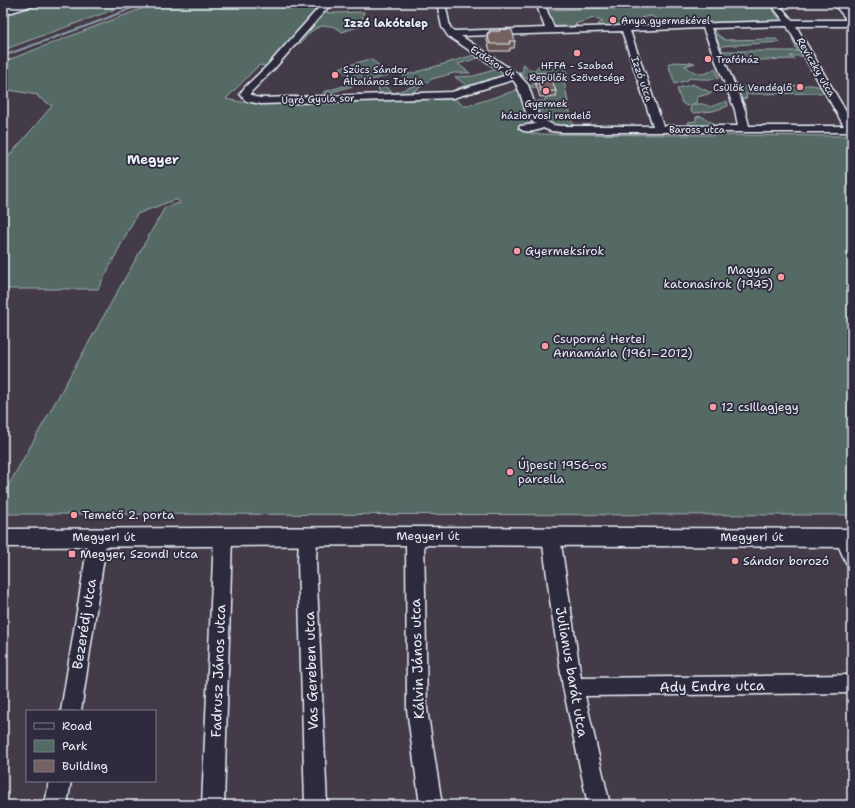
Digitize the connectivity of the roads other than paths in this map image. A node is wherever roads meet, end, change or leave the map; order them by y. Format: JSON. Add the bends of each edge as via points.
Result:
{"nodes":[{"id":1,"x":32,"y":3,"type":"edge"},
{"id":2,"x":328,"y":3,"type":"edge"},
{"id":3,"x":441,"y":3,"type":"edge"},
{"id":4,"x":540,"y":3,"type":"edge"},
{"id":5,"x":774,"y":3,"type":"edge"},
{"id":6,"x":837,"y":3,"type":"edge"},
{"id":7,"x":3,"y":12,"type":"edge"},
{"id":8,"x":852,"y":22,"type":"edge"},
{"id":9,"x":790,"y":23,"type":"junction"},
{"id":10,"x":706,"y":26,"type":"junction"},
{"id":11,"x":626,"y":28,"type":"junction"},
{"id":12,"x":554,"y":30,"type":"junction"},
{"id":13,"x":451,"y":34,"type":"junction"},
{"id":14,"x":515,"y":76,"type":"junction"},
{"id":15,"x":542,"y":125,"type":"junction"},
{"id":16,"x":524,"y":128,"type":"dead end"},
{"id":17,"x":659,"y":129,"type":"junction"},
{"id":18,"x":744,"y":129,"type":"junction"},
{"id":19,"x":851,"y":130,"type":"edge"},
{"id":20,"x":308,"y":536,"type":"junction"},
{"id":21,"x":416,"y":536,"type":"junction"},
{"id":22,"x":98,"y":537,"type":"junction"},
{"id":23,"x":223,"y":537,"type":"junction"},
{"id":24,"x":551,"y":537,"type":"junction"},
{"id":25,"x":3,"y":538,"type":"edge"},
{"id":26,"x":849,"y":544,"type":"edge"},
{"id":27,"x":852,"y":684,"type":"edge"},
{"id":28,"x":573,"y":687,"type":"junction"},
{"id":29,"x":71,"y":710,"type":"edge"},
{"id":30,"x":60,"y":782,"type":"edge"},
{"id":31,"x":56,"y":805,"type":"edge"},
{"id":32,"x":213,"y":805,"type":"edge"},
{"id":33,"x":316,"y":805,"type":"edge"},
{"id":34,"x":431,"y":805,"type":"edge"},
{"id":35,"x":599,"y":805,"type":"edge"}],
"edges":[{"from":1,"to":7,"type":"street"},
{"from":2,"to":14,"type":"street","name":"Ugró Gyula sor","via":[[248,89],[246,97],[261,101],[453,95]]},
{"from":3,"to":13,"type":"street","via":[[446,27]]},
{"from":4,"to":12,"type":"street"},
{"from":5,"to":9,"type":"street","name":"Reviczky utca"},
{"from":6,"to":8,"type":"street"},
{"from":8,"to":9,"type":"street"},
{"from":9,"to":10,"type":"street"},
{"from":9,"to":19,"type":"street","name":"Reviczky utca"},
{"from":10,"to":11,"type":"street"},
{"from":10,"to":18,"type":"street","via":[[740,110]]},
{"from":11,"to":12,"type":"street"},
{"from":11,"to":17,"type":"street","name":"Izzó utca"},
{"from":12,"to":13,"type":"street"},
{"from":13,"to":14,"type":"street","name":"Erdősor út"},
{"from":14,"to":15,"type":"street","name":"Erdősor út","via":[[523,85],[532,116]]},
{"from":15,"to":16,"type":"street"},
{"from":15,"to":17,"type":"street","name":"Baross utca","via":[[561,129]]},
{"from":17,"to":18,"type":"street","name":"Baross utca"},
{"from":18,"to":19,"type":"street","name":"Baross utca"},
{"from":20,"to":21,"type":"main road","name":"Megyeri út"},
{"from":20,"to":23,"type":"main road","name":"Megyeri út"},
{"from":20,"to":33,"type":"street","name":"Vas Gereben utca"},
{"from":21,"to":24,"type":"main road","name":"Megyeri út"},
{"from":21,"to":34,"type":"street","name":"Kálvin János utca","via":[[417,709]]},
{"from":22,"to":23,"type":"main road","name":"Megyeri út"},
{"from":22,"to":25,"type":"main road","name":"Megyeri út"},
{"from":22,"to":29,"type":"street","name":"Bezerédj utca"},
{"from":23,"to":32,"type":"street","name":"Fadrusz János utca"},
{"from":24,"to":26,"type":"main road","name":"Megyeri út"},
{"from":24,"to":28,"type":"street","name":"Julianus barát utca"},
{"from":27,"to":28,"type":"street","name":"Ady Endre utca"},
{"from":28,"to":35,"type":"street","name":"Julianus barát utca"},
{"from":30,"to":31,"type":"street"}]}
